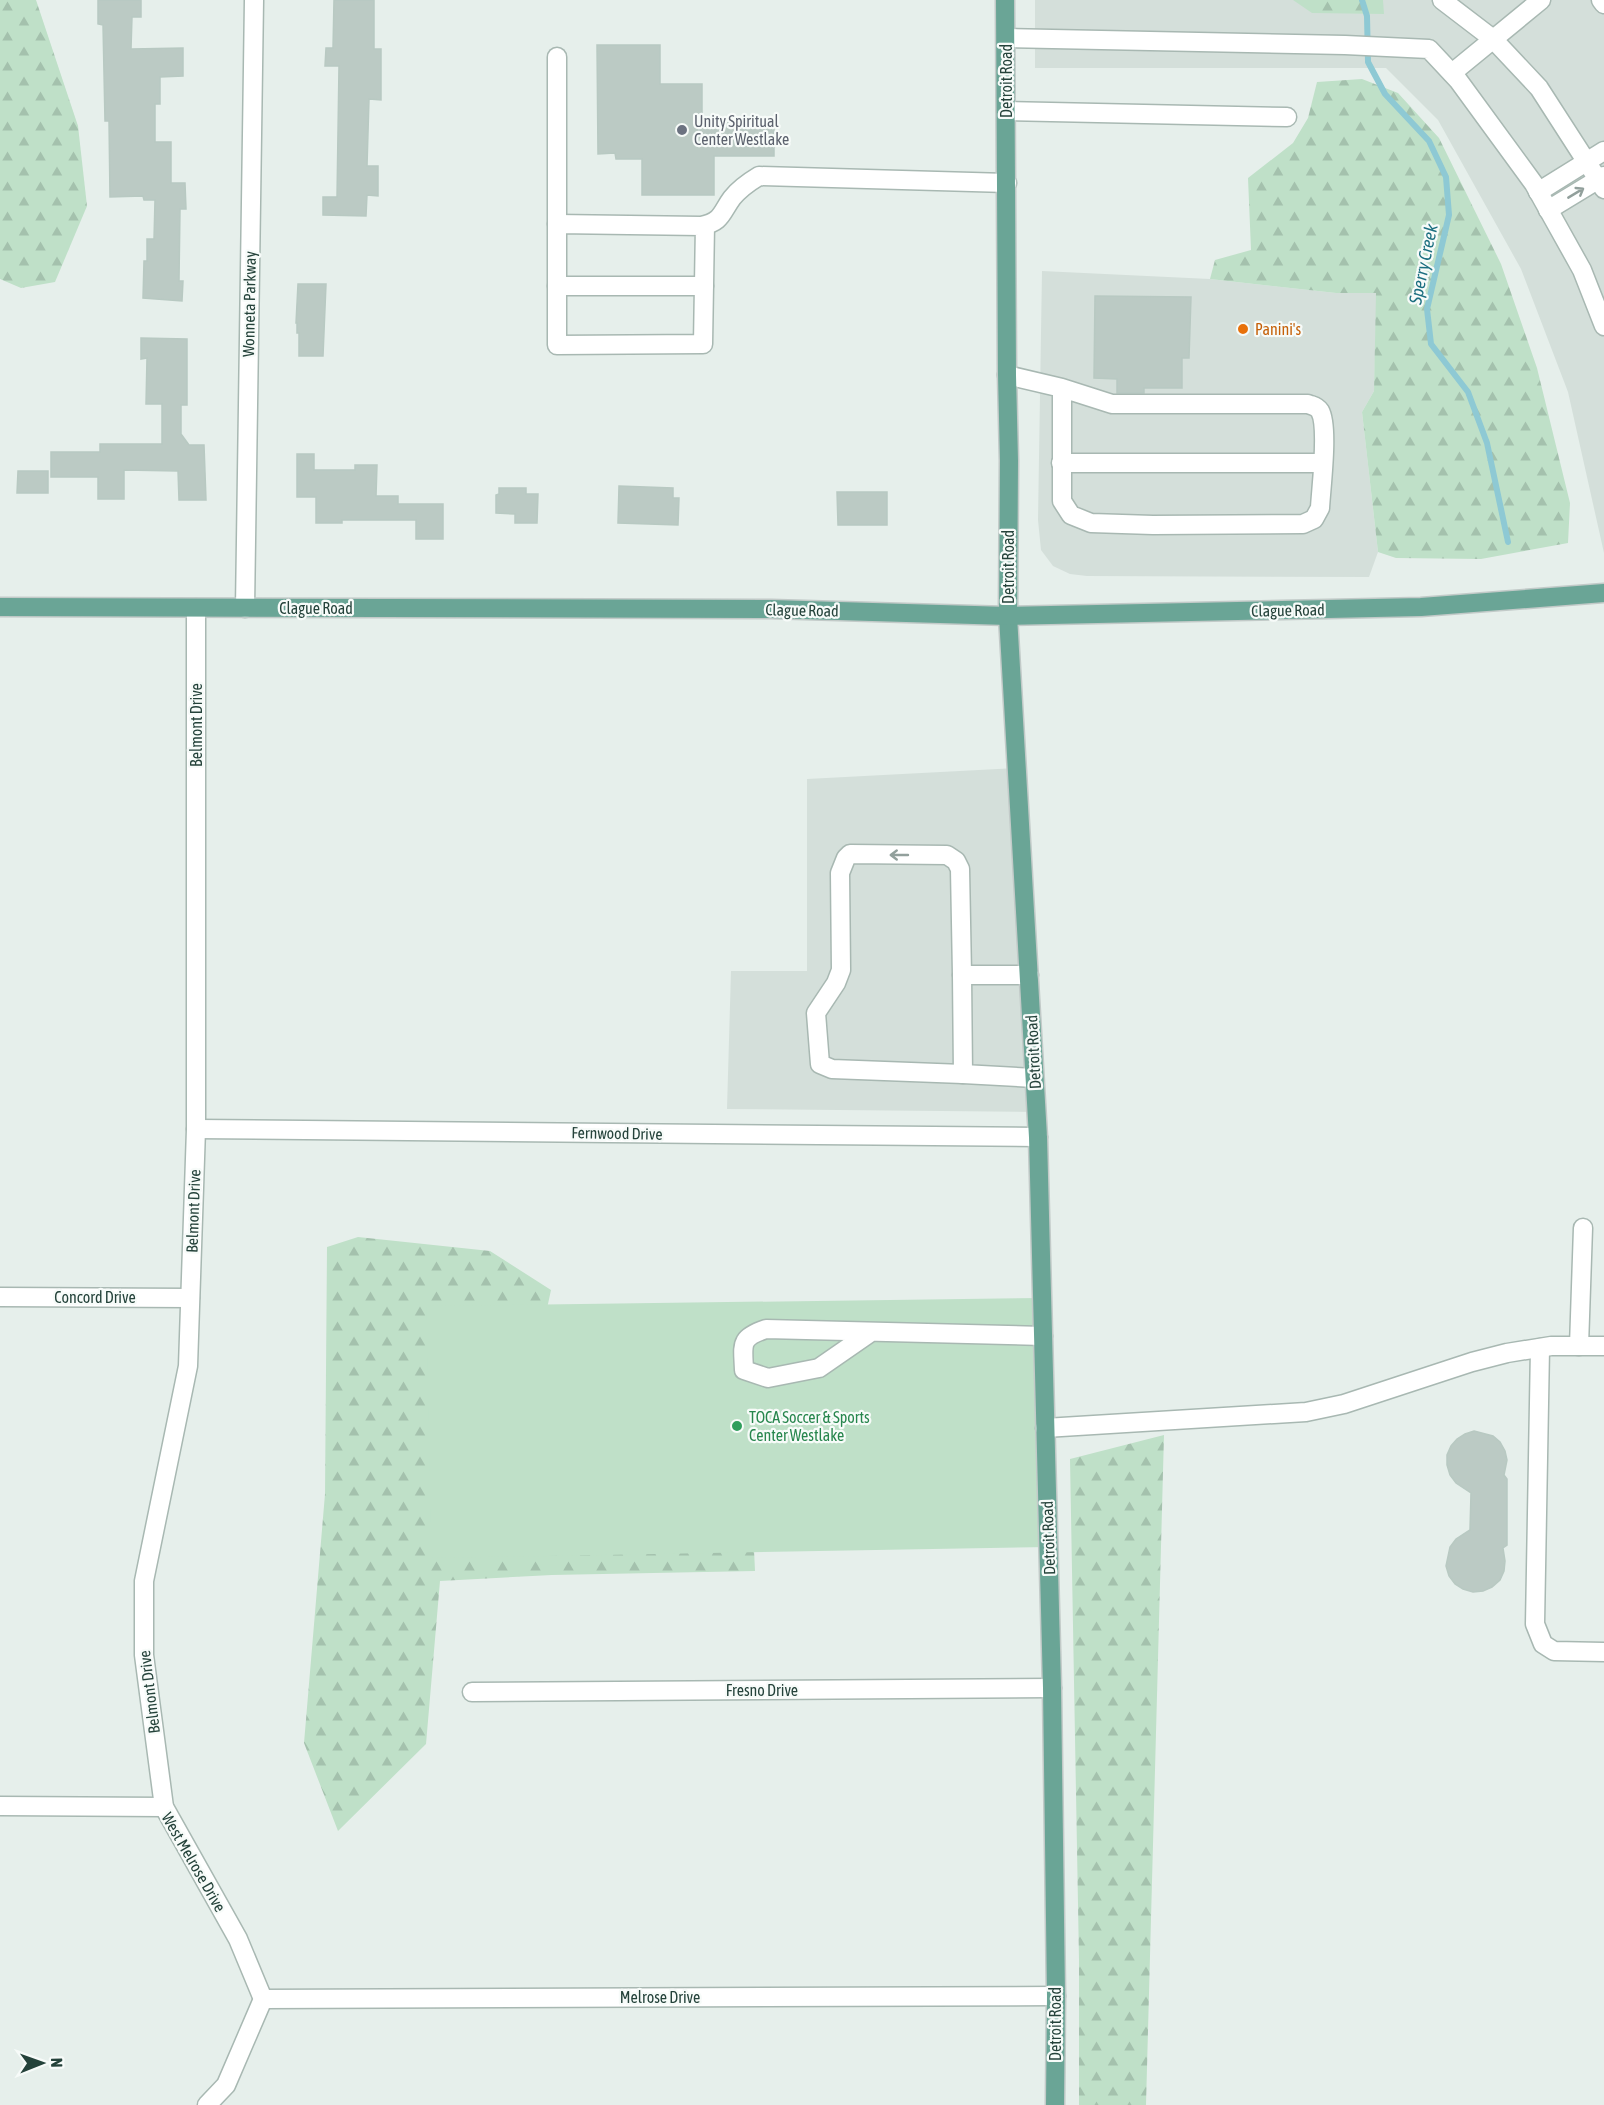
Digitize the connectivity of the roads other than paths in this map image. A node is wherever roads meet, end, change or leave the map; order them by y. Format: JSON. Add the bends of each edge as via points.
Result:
{"nodes":[{"id":1,"x":254,"y":0,"type":"edge"},
{"id":2,"x":1005,"y":0,"type":"edge"},
{"id":3,"x":1442,"y":0,"type":"edge"},
{"id":4,"x":1541,"y":0,"type":"edge"},
{"id":5,"x":1601,"y":0,"type":"edge"},
{"id":6,"x":1604,"y":4,"type":"edge"},
{"id":7,"x":1006,"y":38,"type":"junction"},
{"id":8,"x":1493,"y":39,"type":"junction"},
{"id":9,"x":557,"y":57,"type":"dead end"},
{"id":10,"x":1452,"y":73,"type":"junction"},
{"id":11,"x":1006,"y":111,"type":"junction"},
{"id":12,"x":1287,"y":117,"type":"dead end"},
{"id":13,"x":1604,"y":151,"type":"edge"},
{"id":14,"x":1588,"y":162,"type":"junction"},
{"id":15,"x":1602,"y":182,"type":"edge"},
{"id":16,"x":1007,"y":183,"type":"junction"},
{"id":17,"x":1538,"y":192,"type":"junction"},
{"id":18,"x":1548,"y":210,"type":"junction"},
{"id":19,"x":557,"y":224,"type":"junction"},
{"id":20,"x":705,"y":225,"type":"junction"},
{"id":21,"x":557,"y":286,"type":"junction"},
{"id":22,"x":704,"y":286,"type":"junction"},
{"id":23,"x":1604,"y":326,"type":"edge"},
{"id":24,"x":1007,"y":375,"type":"junction"},
{"id":25,"x":1062,"y":388,"type":"junction"},
{"id":26,"x":1061,"y":463,"type":"junction"},
{"id":27,"x":1322,"y":463,"type":"junction"},
{"id":28,"x":1604,"y":593,"type":"edge"},
{"id":29,"x":0,"y":607,"type":"edge"},
{"id":30,"x":196,"y":608,"type":"junction"},
{"id":31,"x":245,"y":608,"type":"junction"},
{"id":32,"x":1008,"y":616,"type":"junction"},
{"id":33,"x":962,"y":975,"type":"junction"},
{"id":34,"x":1029,"y":975,"type":"junction"},
{"id":35,"x":963,"y":1074,"type":"junction"},
{"id":36,"x":1034,"y":1078,"type":"junction"},
{"id":37,"x":196,"y":1129,"type":"junction"},
{"id":38,"x":1038,"y":1137,"type":"junction"},
{"id":39,"x":1583,"y":1228,"type":"dead end"},
{"id":40,"x":0,"y":1297,"type":"edge"},
{"id":41,"x":190,"y":1298,"type":"junction"},
{"id":42,"x":871,"y":1332,"type":"junction"},
{"id":43,"x":1043,"y":1336,"type":"junction"},
{"id":44,"x":1579,"y":1346,"type":"junction"},
{"id":45,"x":1604,"y":1346,"type":"edge"},
{"id":46,"x":1540,"y":1348,"type":"junction"},
{"id":47,"x":1046,"y":1428,"type":"junction"},
{"id":48,"x":1604,"y":1652,"type":"edge"},
{"id":49,"x":1052,"y":1688,"type":"junction"},
{"id":50,"x":472,"y":1692,"type":"dead end"},
{"id":51,"x":0,"y":1806,"type":"edge"},
{"id":52,"x":164,"y":1807,"type":"junction"},
{"id":53,"x":1056,"y":1996,"type":"junction"},
{"id":54,"x":263,"y":1999,"type":"junction"},
{"id":55,"x":207,"y":2105,"type":"edge"},
{"id":56,"x":1055,"y":2105,"type":"edge"}],
"edges":[{"from":1,"to":31,"type":"street","name":"Wonneta Parkway"},
{"from":2,"to":7,"type":"main road","name":"Detroit Road"},
{"from":3,"to":8,"type":"street"},
{"from":4,"to":8,"type":"street"},
{"from":5,"to":6,"type":"street"},
{"from":7,"to":10,"type":"street","via":[[1429,49]]},
{"from":7,"to":11,"type":"main road","name":"Detroit Road"},
{"from":8,"to":10,"type":"street"},
{"from":8,"to":14,"type":"street","via":[[1539,88]]},
{"from":9,"to":19,"type":"street"},
{"from":10,"to":17,"type":"street"},
{"from":11,"to":12,"type":"street"},
{"from":11,"to":16,"type":"main road","name":"Detroit Road"},
{"from":13,"to":14,"type":"street"},
{"from":14,"to":15,"type":"street"},
{"from":14,"to":17,"type":"street"},
{"from":18,"to":15,"type":"street","one_way":true},
{"from":16,"to":20,"type":"street","via":[[759,176],[741,188],[713,224]]},
{"from":16,"to":24,"type":"main road","name":"Detroit Road"},
{"from":17,"to":18,"type":"street"},
{"from":18,"to":23,"type":"street","via":[[1582,270]]},
{"from":19,"to":20,"type":"street"},
{"from":19,"to":21,"type":"street"},
{"from":20,"to":22,"type":"street"},
{"from":21,"to":22,"type":"street"},
{"from":21,"to":22,"type":"street","via":[[557,345],[703,344]]},
{"from":24,"to":25,"type":"street"},
{"from":24,"to":32,"type":"main road","name":"Detroit Road"},
{"from":25,"to":26,"type":"street"},
{"from":25,"to":27,"type":"street","via":[[1112,404],[1308,404],[1321,412]]},
{"from":26,"to":27,"type":"street"},
{"from":26,"to":27,"type":"street","via":[[1062,501],[1071,515],[1091,523],[1153,525],[1303,524],[1314,519],[1320,508]]},
{"from":28,"to":32,"type":"main road","name":"Clague Road","via":[[1421,607]]},
{"from":29,"to":30,"type":"main road","name":"Clague Road"},
{"from":30,"to":31,"type":"main road","name":"Clague Road"},
{"from":30,"to":37,"type":"street","name":"Belmont Drive"},
{"from":31,"to":32,"type":"main road","name":"Clague Road","via":[[771,609]]},
{"from":32,"to":34,"type":"main road","name":"Detroit Road"},
{"from":33,"to":34,"type":"street"},
{"from":33,"to":35,"type":"street"},
{"from":33,"to":35,"type":"street","one_way":true,"via":[[960,869],[956,861],[947,855],[850,854],[840,873],[841,970],[816,1013],[820,1064],[832,1070]]},
{"from":34,"to":36,"type":"main road","name":"Detroit Road"},
{"from":35,"to":36,"type":"street"},
{"from":36,"to":38,"type":"main road","name":"Detroit Road"},
{"from":37,"to":38,"type":"street","name":"Fernwood Drive"},
{"from":37,"to":41,"type":"street","name":"Belmont Drive"},
{"from":38,"to":43,"type":"main road","name":"Detroit Road"},
{"from":39,"to":44,"type":"street"},
{"from":40,"to":41,"type":"street","name":"Concord Drive"},
{"from":41,"to":52,"type":"street","name":"Belmont Drive","via":[[188,1366],[144,1581],[144,1655]]},
{"from":42,"to":42,"type":"street","via":[[766,1329],[751,1335],[743,1345],[744,1370],[768,1378],[819,1368]]},
{"from":42,"to":43,"type":"street"},
{"from":43,"to":47,"type":"main road","name":"Detroit Road"},
{"from":44,"to":45,"type":"street"},
{"from":44,"to":46,"type":"street"},
{"from":46,"to":47,"type":"street","via":[[1472,1362],[1344,1404],[1306,1412]]},
{"from":46,"to":48,"type":"street","via":[[1535,1624],[1543,1644],[1554,1651]]},
{"from":47,"to":49,"type":"main road","name":"Detroit Road"},
{"from":49,"to":50,"type":"street","name":"Fresno Drive"},
{"from":49,"to":53,"type":"main road","name":"Detroit Road"},
{"from":51,"to":52,"type":"street","name":"West Melrose Drive"},
{"from":52,"to":54,"type":"street","name":"West Melrose Drive","via":[[238,1939]]},
{"from":53,"to":54,"type":"street","name":"Melrose Drive"},
{"from":53,"to":56,"type":"main road","name":"Detroit Road"},
{"from":54,"to":55,"type":"street","via":[[226,2085]]}]}
